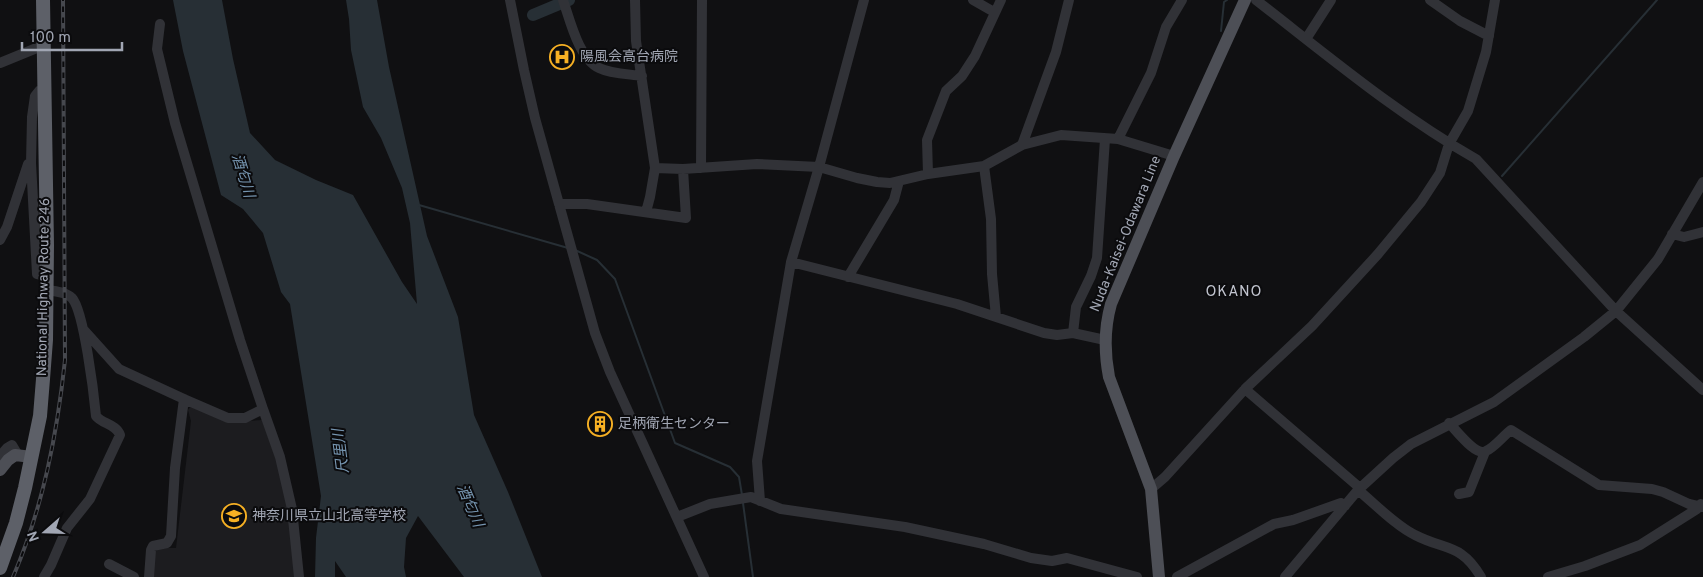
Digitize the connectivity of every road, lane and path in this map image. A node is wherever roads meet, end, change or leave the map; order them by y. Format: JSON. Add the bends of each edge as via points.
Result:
{"nodes":[{"id":1,"x":43,"y":0,"type":"edge"},
{"id":2,"x":510,"y":0,"type":"edge"},
{"id":3,"x":563,"y":0,"type":"edge"},
{"id":4,"x":635,"y":0,"type":"edge"},
{"id":5,"x":702,"y":0,"type":"edge"},
{"id":6,"x":864,"y":0,"type":"edge"},
{"id":7,"x":973,"y":0,"type":"edge"},
{"id":8,"x":1001,"y":0,"type":"edge"},
{"id":9,"x":1069,"y":0,"type":"edge"},
{"id":10,"x":1182,"y":0,"type":"edge"},
{"id":11,"x":1245,"y":0,"type":"edge"},
{"id":12,"x":1256,"y":0,"type":"edge"},
{"id":13,"x":1331,"y":0,"type":"edge"},
{"id":14,"x":1430,"y":0,"type":"edge"},
{"id":15,"x":1495,"y":0,"type":"edge"},
{"id":16,"x":994,"y":12,"type":"junction"},
{"id":17,"x":160,"y":24,"type":"dead end"},
{"id":18,"x":1489,"y":36,"type":"junction"},
{"id":19,"x":1306,"y":39,"type":"junction"},
{"id":20,"x":44,"y":45,"type":"junction"},
{"id":21,"x":0,"y":63,"type":"edge"},
{"id":22,"x":642,"y":76,"type":"junction"},
{"id":23,"x":45,"y":90,"type":"junction"},
{"id":24,"x":1105,"y":139,"type":"junction"},
{"id":25,"x":1118,"y":139,"type":"junction"},
{"id":26,"x":1449,"y":144,"type":"junction"},
{"id":27,"x":1022,"y":145,"type":"junction"},
{"id":28,"x":1174,"y":156,"type":"junction"},
{"id":29,"x":31,"y":160,"type":"junction"},
{"id":30,"x":984,"y":166,"type":"junction"},
{"id":31,"x":819,"y":167,"type":"junction"},
{"id":32,"x":655,"y":168,"type":"junction"},
{"id":33,"x":701,"y":168,"type":"junction"},
{"id":34,"x":683,"y":169,"type":"junction"},
{"id":35,"x":928,"y":174,"type":"junction"},
{"id":36,"x":899,"y":181,"type":"junction"},
{"id":37,"x":1703,"y":182,"type":"edge"},
{"id":38,"x":559,"y":204,"type":"junction"},
{"id":39,"x":646,"y":212,"type":"junction"},
{"id":40,"x":1703,"y":232,"type":"edge"},
{"id":41,"x":1672,"y":234,"type":"junction"},
{"id":42,"x":0,"y":240,"type":"edge"},
{"id":43,"x":791,"y":262,"type":"junction"},
{"id":44,"x":47,"y":276,"type":"junction"},
{"id":45,"x":848,"y":277,"type":"junction"},
{"id":46,"x":47,"y":290,"type":"junction"},
{"id":47,"x":1616,"y":311,"type":"junction"},
{"id":48,"x":996,"y":317,"type":"junction"},
{"id":49,"x":83,"y":329,"type":"junction"},
{"id":50,"x":1072,"y":333,"type":"junction"},
{"id":51,"x":1105,"y":340,"type":"junction"},
{"id":52,"x":1703,"y":388,"type":"edge"},
{"id":53,"x":1245,"y":389,"type":"junction"},
{"id":54,"x":184,"y":400,"type":"junction"},
{"id":55,"x":263,"y":409,"type":"junction"},
{"id":56,"x":1449,"y":423,"type":"junction"},
{"id":57,"x":1485,"y":452,"type":"junction"},
{"id":58,"x":18,"y":455,"type":"junction"},
{"id":59,"x":0,"y":456,"type":"edge"},
{"id":60,"x":32,"y":457,"type":"junction"},
{"id":61,"x":0,"y":470,"type":"edge"},
{"id":62,"x":1151,"y":489,"type":"junction"},
{"id":63,"x":1359,"y":489,"type":"junction"},
{"id":64,"x":1459,"y":494,"type":"dead end"},
{"id":65,"x":756,"y":499,"type":"junction"},
{"id":66,"x":1702,"y":505,"type":"edge"},
{"id":67,"x":1345,"y":506,"type":"junction"},
{"id":68,"x":677,"y":517,"type":"junction"},
{"id":69,"x":109,"y":564,"type":"dead end"},
{"id":70,"x":0,"y":568,"type":"edge"},
{"id":71,"x":44,"y":577,"type":"edge"},
{"id":72,"x":134,"y":577,"type":"edge"},
{"id":73,"x":149,"y":577,"type":"edge"},
{"id":74,"x":299,"y":577,"type":"edge"},
{"id":75,"x":704,"y":577,"type":"edge"},
{"id":76,"x":1136,"y":577,"type":"edge"},
{"id":77,"x":1159,"y":577,"type":"edge"},
{"id":78,"x":1177,"y":577,"type":"edge"},
{"id":79,"x":1285,"y":577,"type":"edge"},
{"id":80,"x":1481,"y":577,"type":"edge"},
{"id":81,"x":1548,"y":577,"type":"edge"}],
"edges":[{"from":1,"to":20,"type":"highway","name":"National Highway Route 246"},
{"from":2,"to":38,"type":"street","via":[[524,70]]},
{"from":3,"to":22,"type":"street","via":[[582,51],[590,63],[601,69]]},
{"from":4,"to":22,"type":"street","via":[[636,41]]},
{"from":5,"to":33,"type":"street"},
{"from":6,"to":31,"type":"street"},
{"from":7,"to":16,"type":"street"},
{"from":8,"to":16,"type":"street"},
{"from":9,"to":27,"type":"street","via":[[1056,52]]},
{"from":10,"to":25,"type":"street","via":[[1166,27],[1150,73]]},
{"from":11,"to":28,"type":"main road","name":"Nuda-Kaisei-Odawara Line"},
{"from":12,"to":19,"type":"street"},
{"from":13,"to":19,"type":"street"},
{"from":14,"to":18,"type":"street"},
{"from":15,"to":18,"type":"street"},
{"from":16,"to":35,"type":"street","via":[[975,56],[946,92],[931,128],[927,140]]},
{"from":17,"to":55,"type":"street","via":[[157,49],[175,123]]},
{"from":18,"to":26,"type":"street","via":[[1468,111]]},
{"from":19,"to":26,"type":"street","via":[[1403,114]]},
{"from":20,"to":21,"type":"street"},
{"from":20,"to":23,"type":"highway","name":"National Highway Route 246"},
{"from":22,"to":32,"type":"street"},
{"from":23,"to":29,"type":"street","via":[[39,90],[34,96]]},
{"from":23,"to":44,"type":"highway","name":"National Highway Route 246"},
{"from":24,"to":25,"type":"street"},
{"from":24,"to":27,"type":"street","via":[[1060,135]]},
{"from":24,"to":50,"type":"street","via":[[1097,258],[1076,307]]},
{"from":25,"to":28,"type":"street"},
{"from":26,"to":47,"type":"street","via":[[1476,158]]},
{"from":26,"to":53,"type":"street","via":[[1440,174],[1378,254],[1312,326]]},
{"from":27,"to":30,"type":"street"},
{"from":28,"to":51,"type":"main road","name":"Nuda-Kaisei-Odawara Line","via":[[1111,304]]},
{"from":29,"to":42,"type":"street"},
{"from":29,"to":44,"type":"street","via":[[37,274]]},
{"from":30,"to":35,"type":"street"},
{"from":30,"to":48,"type":"street","via":[[991,219]]},
{"from":31,"to":33,"type":"street","via":[[757,164]]},
{"from":31,"to":36,"type":"street","via":[[877,182]]},
{"from":31,"to":43,"type":"street"},
{"from":32,"to":34,"type":"street"},
{"from":32,"to":39,"type":"street"},
{"from":33,"to":34,"type":"street"},
{"from":34,"to":39,"type":"street","via":[[686,218]]},
{"from":35,"to":36,"type":"street"},
{"from":36,"to":45,"type":"street","via":[[894,200]]},
{"from":37,"to":41,"type":"street"},
{"from":38,"to":39,"type":"street","via":[[587,204]]},
{"from":38,"to":68,"type":"street","via":[[594,333]]},
{"from":40,"to":41,"type":"street","via":[[1684,237]]},
{"from":41,"to":47,"type":"street","via":[[1658,258]]},
{"from":43,"to":45,"type":"street"},
{"from":43,"to":65,"type":"street","via":[[757,461]]},
{"from":44,"to":46,"type":"highway","name":"National Highway Route 246"},
{"from":45,"to":48,"type":"street"},
{"from":46,"to":49,"type":"street","via":[[73,299]]},
{"from":46,"to":60,"type":"highway","name":"National Highway Route 246","via":[[40,416]]},
{"from":47,"to":52,"type":"street"},
{"from":47,"to":56,"type":"street","via":[[1507,393],[1475,413]]},
{"from":48,"to":50,"type":"street","via":[[1044,333]]},
{"from":49,"to":54,"type":"street","via":[[119,369]]},
{"from":49,"to":71,"type":"street","via":[[96,416],[116,428],[120,435],[90,498],[68,528]]},
{"from":50,"to":51,"type":"street"},
{"from":51,"to":62,"type":"main road","name":"Nuda-Kaisei-Odawara Line","via":[[1109,377]]},
{"from":53,"to":62,"type":"street"},
{"from":53,"to":63,"type":"street"},
{"from":54,"to":55,"type":"street","via":[[228,418],[245,418]]},
{"from":54,"to":73,"type":"street","via":[[171,536],[167,544],[153,546]]},
{"from":55,"to":74,"type":"street","via":[[280,457],[292,509]]},
{"from":56,"to":57,"type":"street","via":[[1476,451]]},
{"from":56,"to":63,"type":"street","via":[[1411,444]]},
{"from":57,"to":64,"type":"street","via":[[1469,492]]},
{"from":57,"to":66,"type":"street","via":[[1511,430],[1600,485],[1663,492],[1689,504]]},
{"from":58,"to":59,"type":"street","via":[[12,445]]},
{"from":58,"to":60,"type":"main road"},
{"from":58,"to":61,"type":"main road","via":[[11,456]]},
{"from":60,"to":70,"type":"highway","name":"National Highway Route 246","via":[[16,523]]},
{"from":62,"to":77,"type":"main road","name":"Nuda-Kaisei-Odawara Line"},
{"from":63,"to":67,"type":"street"},
{"from":63,"to":80,"type":"street","via":[[1415,535],[1465,555]]},
{"from":65,"to":68,"type":"street","via":[[710,504]]},
{"from":65,"to":76,"type":"street","via":[[781,509],[905,527],[1031,558],[1067,558]]},
{"from":66,"to":81,"type":"street","via":[[1640,545]]},
{"from":67,"to":78,"type":"street","via":[[1340,503],[1274,524]]},
{"from":67,"to":79,"type":"street"},
{"from":68,"to":75,"type":"street"},
{"from":69,"to":72,"type":"street"}]}
